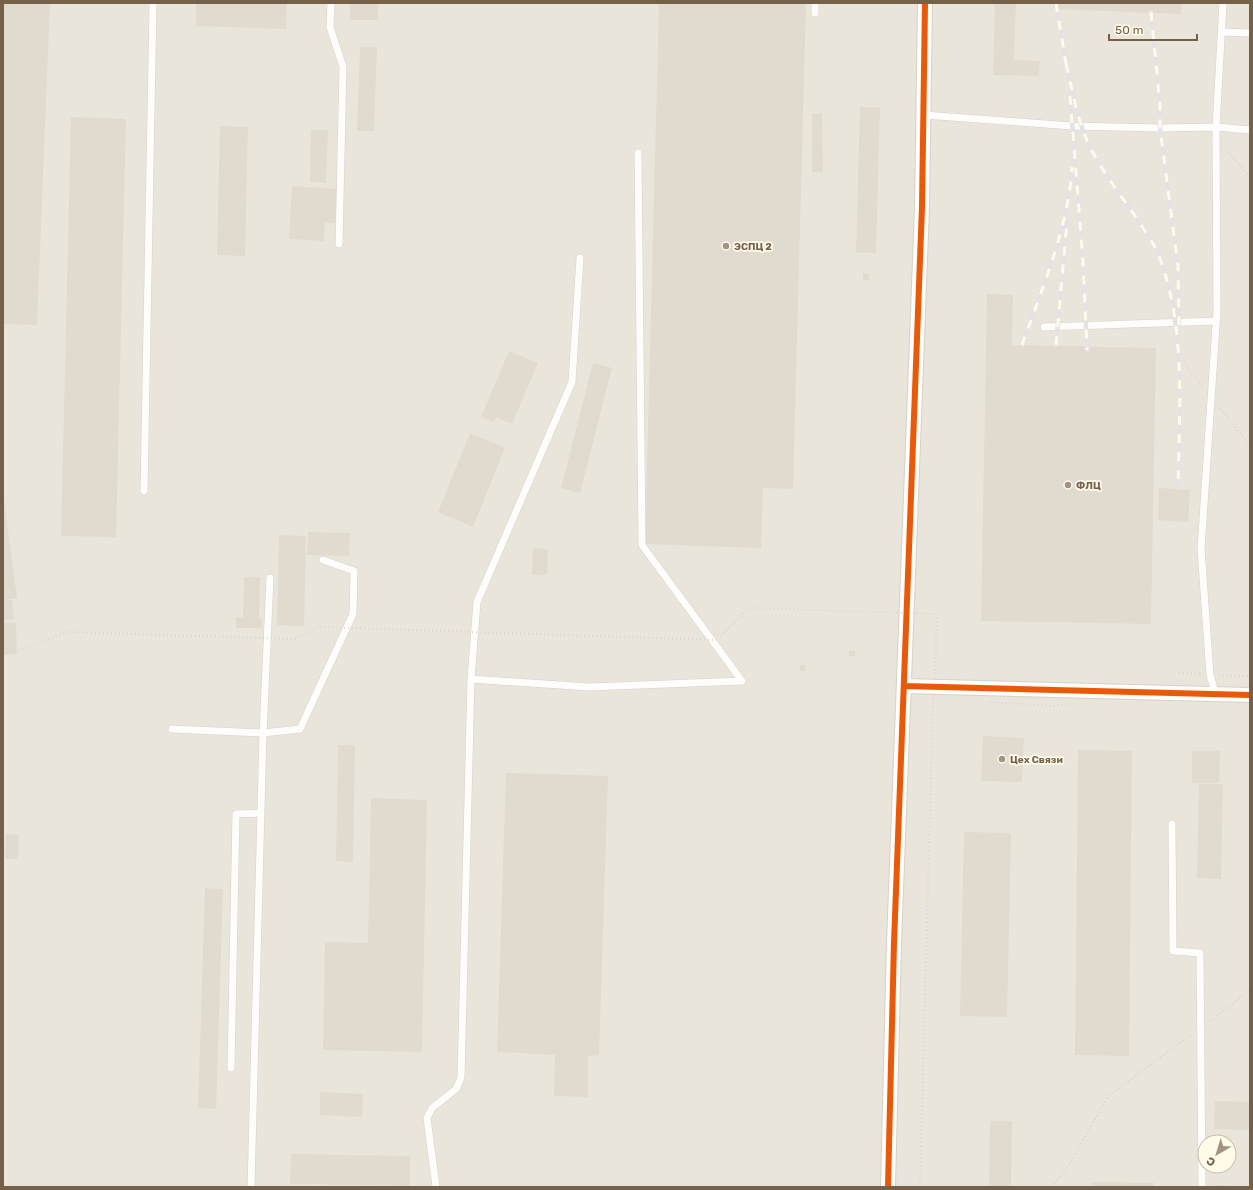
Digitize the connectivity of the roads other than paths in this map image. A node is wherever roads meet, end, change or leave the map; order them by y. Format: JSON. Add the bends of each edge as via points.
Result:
{"nodes":[{"id":1,"x":153,"y":3,"type":"edge"},
{"id":2,"x":331,"y":3,"type":"edge"},
{"id":3,"x":815,"y":3,"type":"edge"},
{"id":4,"x":926,"y":3,"type":"edge"},
{"id":5,"x":1223,"y":3,"type":"edge"},
{"id":6,"x":815,"y":13,"type":"dead end"},
{"id":7,"x":1222,"y":32,"type":"junction"},
{"id":8,"x":1250,"y":33,"type":"edge"},
{"id":9,"x":924,"y":115,"type":"junction"},
{"id":10,"x":1216,"y":127,"type":"junction"},
{"id":11,"x":1250,"y":130,"type":"edge"},
{"id":12,"x":638,"y":153,"type":"dead end"},
{"id":13,"x":339,"y":244,"type":"dead end"},
{"id":14,"x":580,"y":258,"type":"dead end"},
{"id":15,"x":1216,"y":321,"type":"junction"},
{"id":16,"x":1044,"y":327,"type":"dead end"},
{"id":17,"x":144,"y":491,"type":"dead end"},
{"id":18,"x":323,"y":560,"type":"dead end"},
{"id":19,"x":270,"y":578,"type":"dead end"},
{"id":20,"x":471,"y":679,"type":"junction"},
{"id":21,"x":904,"y":686,"type":"junction"},
{"id":22,"x":1216,"y":695,"type":"junction"},
{"id":23,"x":1250,"y":695,"type":"edge"},
{"id":24,"x":172,"y":729,"type":"dead end"},
{"id":25,"x":264,"y":733,"type":"junction"},
{"id":26,"x":261,"y":814,"type":"junction"},
{"id":27,"x":1172,"y":824,"type":"dead end"},
{"id":28,"x":231,"y":1068,"type":"dead end"},
{"id":29,"x":250,"y":1187,"type":"edge"},
{"id":30,"x":436,"y":1187,"type":"edge"},
{"id":31,"x":888,"y":1187,"type":"edge"},
{"id":32,"x":1202,"y":1187,"type":"edge"}],
"edges":[{"from":1,"to":17,"type":"lane"},
{"from":2,"to":13,"type":"lane","via":[[330,27],[343,67]]},
{"from":3,"to":6,"type":"lane"},
{"from":4,"to":9,"type":"street"},
{"from":5,"to":7,"type":"lane"},
{"from":7,"to":8,"type":"lane"},
{"from":7,"to":10,"type":"lane"},
{"from":9,"to":10,"type":"lane","via":[[1072,126]]},
{"from":9,"to":21,"type":"street"},
{"from":10,"to":11,"type":"lane"},
{"from":10,"to":15,"type":"lane"},
{"from":12,"to":20,"type":"lane","via":[[642,545],[742,681],[589,687]]},
{"from":14,"to":20,"type":"lane","via":[[572,382],[477,602]]},
{"from":15,"to":16,"type":"lane"},
{"from":15,"to":22,"type":"lane","via":[[1201,549],[1210,675]]},
{"from":18,"to":25,"type":"lane","via":[[354,571],[353,614],[300,729]]},
{"from":19,"to":25,"type":"lane"},
{"from":20,"to":30,"type":"lane","via":[[461,1078],[456,1090],[432,1108],[427,1118]]},
{"from":21,"to":22,"type":"street"},
{"from":21,"to":31,"type":"street"},
{"from":22,"to":23,"type":"street"},
{"from":24,"to":25,"type":"lane"},
{"from":25,"to":26,"type":"lane"},
{"from":26,"to":28,"type":"lane","via":[[236,814]]},
{"from":26,"to":29,"type":"lane"},
{"from":27,"to":32,"type":"lane","via":[[1172,951],[1200,954]]}]}
